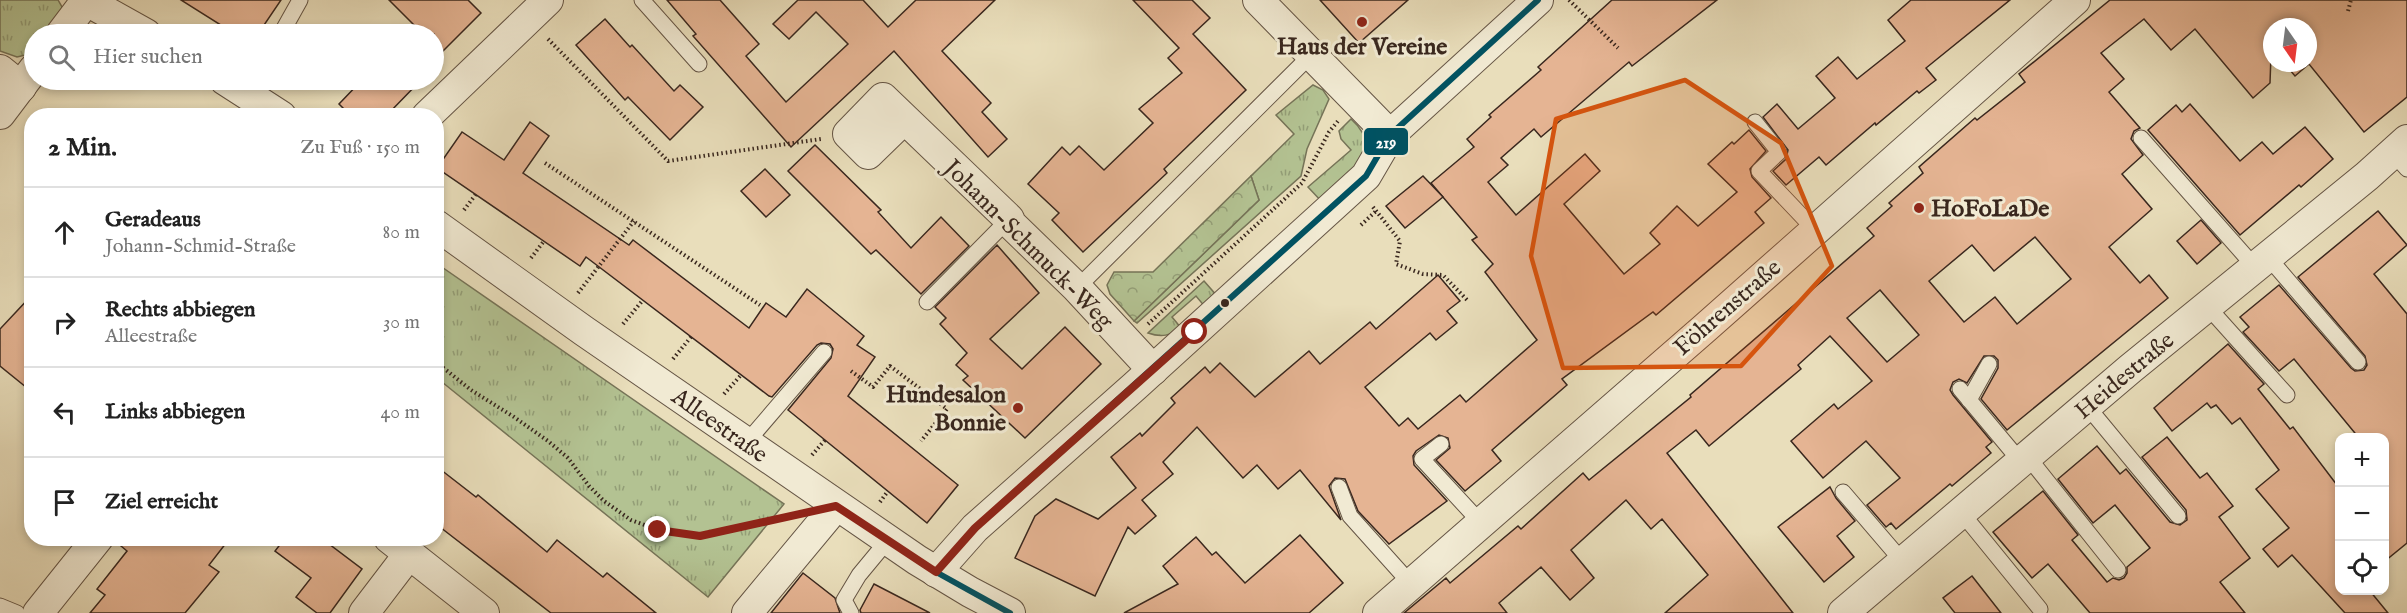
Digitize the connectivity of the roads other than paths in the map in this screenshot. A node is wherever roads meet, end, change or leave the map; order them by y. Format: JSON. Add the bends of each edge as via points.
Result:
{"nodes":[{"id":1,"x":86,"y":0,"type":"edge"},
{"id":2,"x":300,"y":0,"type":"edge"},
{"id":3,"x":642,"y":0,"type":"edge"},
{"id":4,"x":1258,"y":0,"type":"edge"},
{"id":5,"x":1538,"y":0,"type":"edge"},
{"id":6,"x":2075,"y":0,"type":"edge"},
{"id":7,"x":538,"y":10,"type":"edge"},
{"id":8,"x":68,"y":24,"type":"edge"},
{"id":9,"x":128,"y":24,"type":"edge"},
{"id":10,"x":287,"y":24,"type":"edge"},
{"id":11,"x":1311,"y":55,"type":"junction"},
{"id":12,"x":699,"y":64,"type":"dead end"},
{"id":13,"x":19,"y":75,"type":"edge"},
{"id":14,"x":250,"y":90,"type":"edge"},
{"id":15,"x":271,"y":108,"type":"edge"},
{"id":16,"x":435,"y":108,"type":"edge"},
{"id":17,"x":0,"y":114,"type":"edge"},
{"id":18,"x":1755,"y":122,"type":"dead end"},
{"id":19,"x":848,"y":134,"type":"road end"},
{"id":20,"x":1390,"y":135,"type":"junction"},
{"id":21,"x":2141,"y":138,"type":"dead end"},
{"id":22,"x":2402,"y":154,"type":"edge"},
{"id":23,"x":1009,"y":219,"type":"junction"},
{"id":24,"x":1815,"y":230,"type":"junction"},
{"id":25,"x":444,"y":231,"type":"edge"},
{"id":26,"x":2261,"y":262,"type":"junction"},
{"id":27,"x":1077,"y":288,"type":"junction"},
{"id":28,"x":927,"y":302,"type":"dead end"},
{"id":29,"x":2207,"y":306,"type":"junction"},
{"id":30,"x":824,"y":352,"type":"dead end"},
{"id":31,"x":2358,"y":362,"type":"dead end"},
{"id":32,"x":1989,"y":364,"type":"dead end"},
{"id":33,"x":1153,"y":370,"type":"junction"},
{"id":34,"x":2287,"y":395,"type":"dead end"},
{"id":35,"x":2087,"y":406,"type":"junction"},
{"id":36,"x":746,"y":443,"type":"junction"},
{"id":37,"x":1441,"y":444,"type":"dead end"},
{"id":38,"x":2024,"y":459,"type":"junction"},
{"id":39,"x":1339,"y":487,"type":"dead end"},
{"id":40,"x":1844,"y":492,"type":"dead end"},
{"id":41,"x":836,"y":506,"type":"junction"},
{"id":42,"x":1961,"y":512,"type":"junction"},
{"id":43,"x":2178,"y":516,"type":"dead end"},
{"id":44,"x":1480,"y":523,"type":"junction"},
{"id":45,"x":888,"y":540,"type":"junction"},
{"id":46,"x":92,"y":546,"type":"edge"},
{"id":47,"x":399,"y":546,"type":"edge"},
{"id":48,"x":1904,"y":562,"type":"junction"},
{"id":49,"x":2118,"y":570,"type":"dead end"},
{"id":50,"x":936,"y":572,"type":"junction"},
{"id":51,"x":1411,"y":584,"type":"junction"},
{"id":52,"x":0,"y":606,"type":"edge"},
{"id":53,"x":2040,"y":609,"type":"dead end"},
{"id":54,"x":16,"y":613,"type":"edge"},
{"id":55,"x":39,"y":613,"type":"edge"},
{"id":56,"x":364,"y":613,"type":"edge"},
{"id":57,"x":484,"y":613,"type":"edge"},
{"id":58,"x":747,"y":613,"type":"edge"},
{"id":59,"x":851,"y":613,"type":"edge"},
{"id":60,"x":1010,"y":613,"type":"edge"},
{"id":61,"x":1378,"y":613,"type":"edge"},
{"id":62,"x":1843,"y":613,"type":"edge"}],
"edges":[{"from":1,"to":8,"type":"street"},
{"from":1,"to":9,"type":"street"},
{"from":2,"to":10,"type":"lane"},
{"from":3,"to":12,"type":"lane"},
{"from":4,"to":11,"type":"street"},
{"from":5,"to":20,"type":"street"},
{"from":6,"to":24,"type":"street","name":"Föhrenstraße"},
{"from":7,"to":16,"type":"street"},
{"from":11,"to":20,"type":"street"},
{"from":11,"to":27,"type":"lane"},
{"from":13,"to":17,"type":"street"},
{"from":14,"to":15,"type":"street"},
{"from":18,"to":24,"type":"lane","via":[[1779,152],[1759,171]]},
{"from":19,"to":23,"type":"street","name":"Johann-Schmuck-Weg","via":[[883,98]]},
{"from":20,"to":33,"type":"street","via":[[1366,176]]},
{"from":21,"to":26,"type":"lane"},
{"from":22,"to":26,"type":"street","name":"Heidestraße"},
{"from":23,"to":27,"type":"street","name":"Johann-Schmuck-Weg"},
{"from":23,"to":28,"type":"lane"},
{"from":24,"to":44,"type":"street","name":"Föhrenstraße"},
{"from":25,"to":36,"type":"street","name":"Alleestraße"},
{"from":26,"to":29,"type":"street","name":"Heidestraße"},
{"from":26,"to":31,"type":"lane"},
{"from":27,"to":33,"type":"street","name":"Johann-Schmuck-Weg"},
{"from":29,"to":34,"type":"lane"},
{"from":29,"to":35,"type":"street","name":"Heidestraße"},
{"from":30,"to":36,"type":"lane"},
{"from":32,"to":38,"type":"lane","via":[[1965,394]]},
{"from":33,"to":50,"type":"street","via":[[975,528]]},
{"from":35,"to":38,"type":"street","name":"Heidestraße"},
{"from":35,"to":43,"type":"lane"},
{"from":36,"to":41,"type":"street","name":"Alleestraße"},
{"from":37,"to":44,"type":"lane","via":[[1422,459]]},
{"from":38,"to":42,"type":"street","name":"Heidestraße"},
{"from":38,"to":49,"type":"lane"},
{"from":39,"to":51,"type":"lane","via":[[1350,516]]},
{"from":40,"to":48,"type":"lane"},
{"from":41,"to":45,"type":"street","name":"Alleestraße"},
{"from":41,"to":58,"type":"street"},
{"from":42,"to":48,"type":"street","name":"Heidestraße"},
{"from":42,"to":53,"type":"lane"},
{"from":44,"to":51,"type":"street","name":"Föhrenstraße"},
{"from":45,"to":50,"type":"street","name":"Alleestraße"},
{"from":45,"to":59,"type":"lane","via":[[844,600]]},
{"from":46,"to":55,"type":"street"},
{"from":47,"to":56,"type":"street"},
{"from":47,"to":57,"type":"street"},
{"from":48,"to":62,"type":"street","name":"Heidestraße"},
{"from":50,"to":60,"type":"street","name":"Alleestraße"},
{"from":51,"to":61,"type":"street","name":"Föhrenstraße"},
{"from":52,"to":54,"type":"lane"}]}
